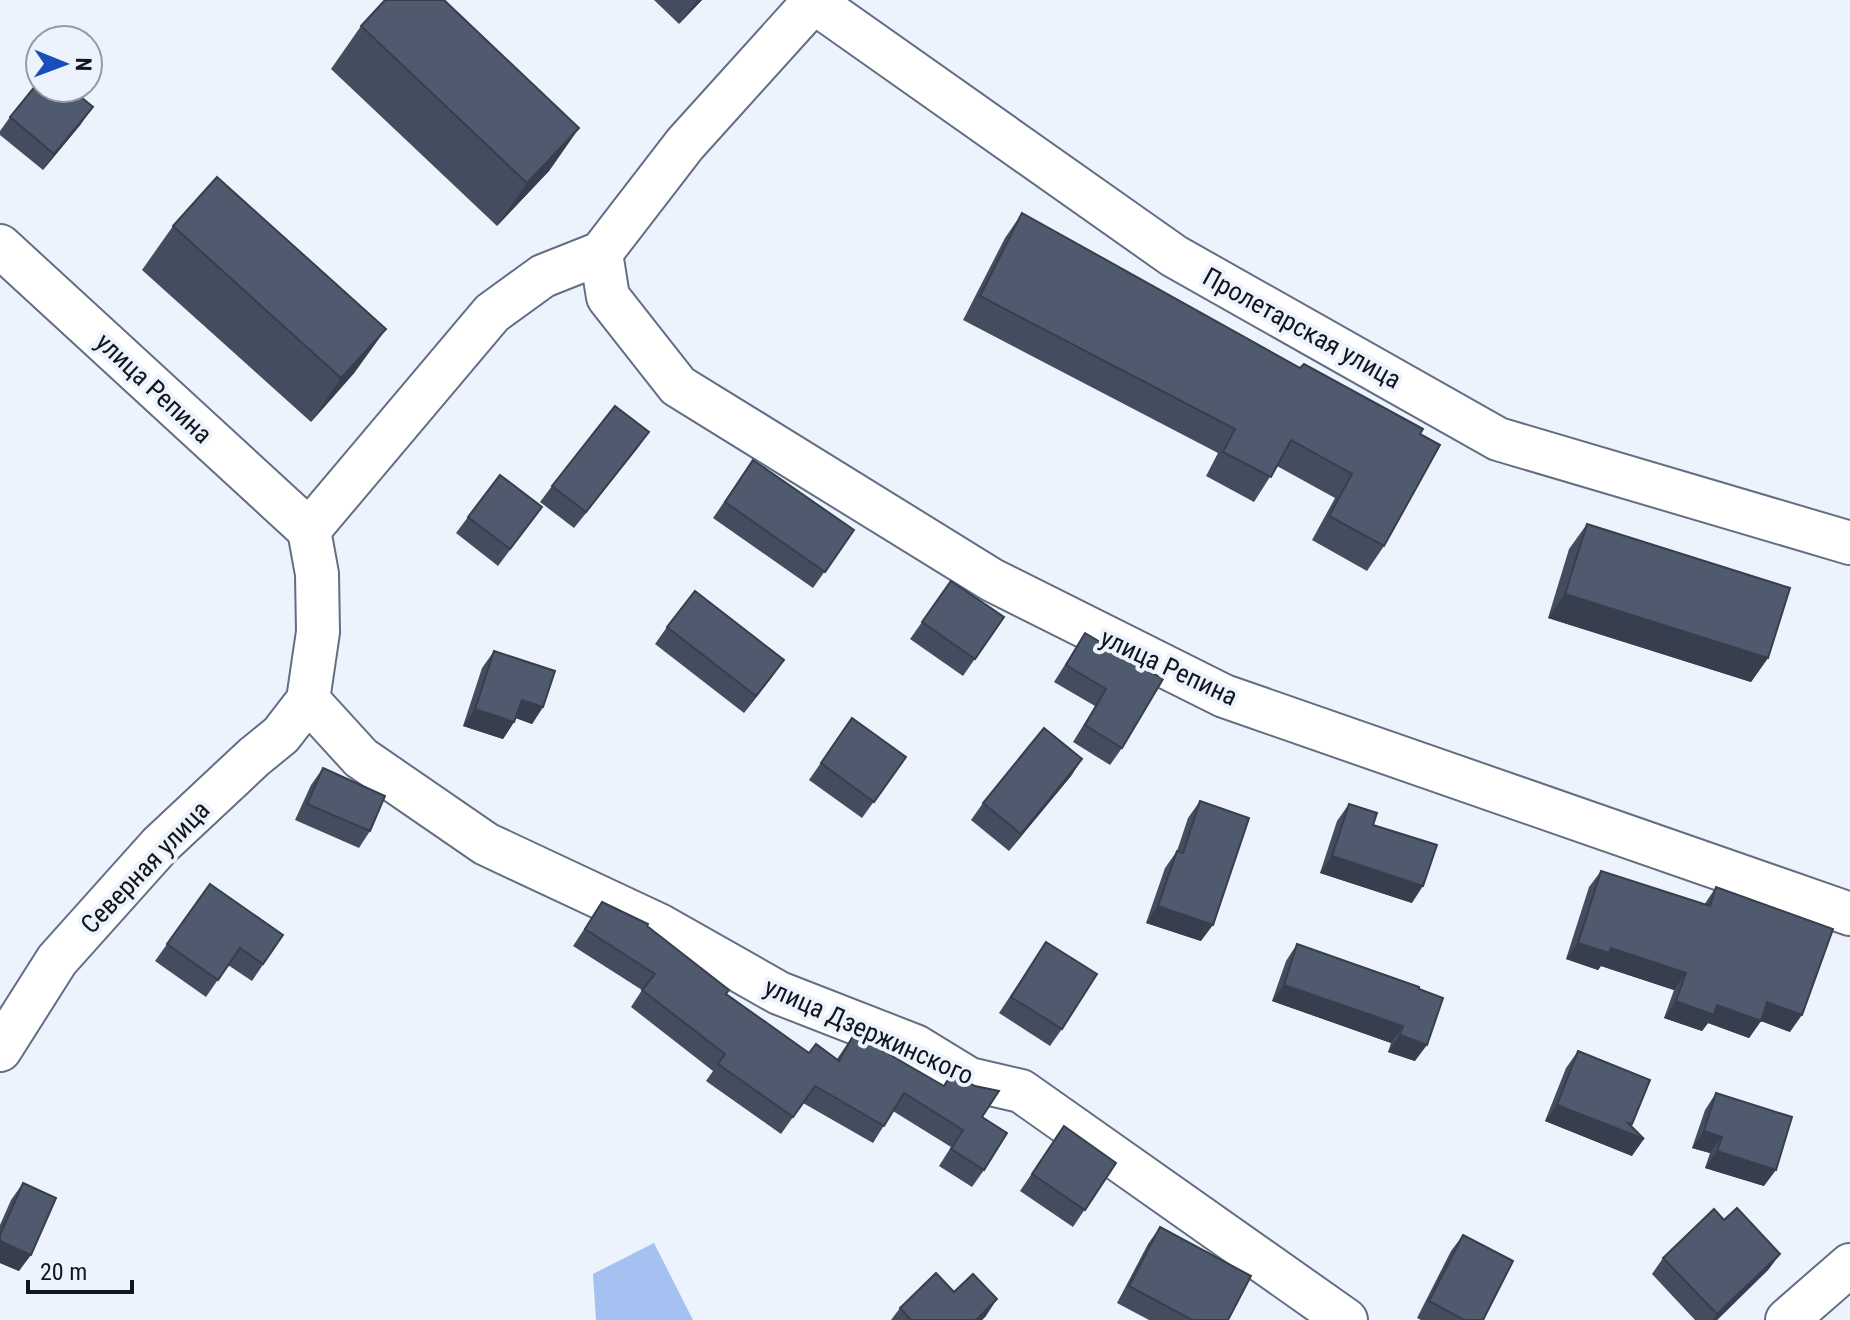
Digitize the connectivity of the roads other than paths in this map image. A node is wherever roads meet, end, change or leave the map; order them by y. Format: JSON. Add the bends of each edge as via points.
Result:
{"nodes":[{"id":1,"x":813,"y":1,"type":"edge"},
{"id":2,"x":0,"y":246,"type":"edge"},
{"id":3,"x":601,"y":253,"type":"junction"},
{"id":4,"x":309,"y":530,"type":"junction"},
{"id":5,"x":1850,"y":543,"type":"edge"},
{"id":6,"x":308,"y":700,"type":"junction"},
{"id":7,"x":1850,"y":914,"type":"edge"},
{"id":8,"x":0,"y":1050,"type":"edge"},
{"id":9,"x":1850,"y":1265,"type":"edge"},
{"id":10,"x":1346,"y":1320,"type":"edge"},
{"id":11,"x":1787,"y":1320,"type":"edge"}],
"edges":[{"from":1,"to":3,"type":"street","via":[[685,144]]},
{"from":1,"to":5,"type":"street","name":"Пролетарская улица","via":[[1174,256],[1498,439]]},
{"from":2,"to":4,"type":"street","name":"улица Репина"},
{"from":3,"to":4,"type":"street","via":[[543,276],[492,313]]},
{"from":3,"to":7,"type":"street","name":"улица Репина","via":[[608,297],[678,386],[992,580],[1224,696]]},
{"from":4,"to":6,"type":"street","via":[[317,574],[318,632]]},
{"from":6,"to":8,"type":"street","name":"Северная улица","via":[[281,735],[160,845],[57,960]]},
{"from":6,"to":10,"type":"street","name":"улица Дзержинского","via":[[361,758],[486,844],[659,925],[779,993],[915,1046],[969,1079],[1021,1091]]},
{"from":9,"to":11,"type":"street"}]}
